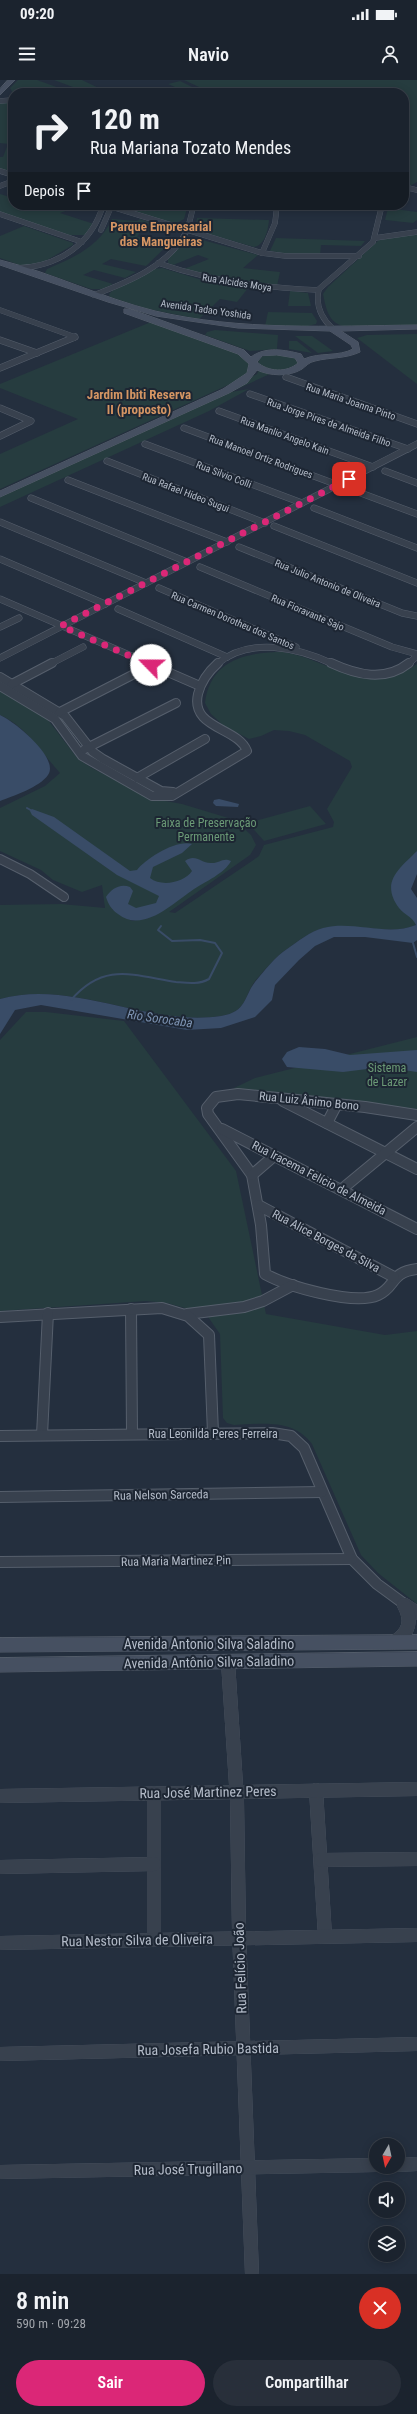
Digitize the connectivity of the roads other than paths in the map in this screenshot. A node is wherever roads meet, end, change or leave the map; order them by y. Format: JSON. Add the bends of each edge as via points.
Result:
{"nodes":[{"id":1,"x":3,"y":80,"type":"edge"},
{"id":2,"x":12,"y":80,"type":"edge"},
{"id":3,"x":1,"y":88,"type":"edge"},
{"id":4,"x":101,"y":210,"type":"edge"},
{"id":5,"x":109,"y":210,"type":"edge"},
{"id":6,"x":121,"y":210,"type":"edge"},
{"id":7,"x":193,"y":210,"type":"edge"},
{"id":8,"x":276,"y":210,"type":"edge"},
{"id":9,"x":381,"y":210,"type":"edge"},
{"id":10,"x":130,"y":213,"type":"junction"},
{"id":11,"x":0,"y":214,"type":"edge"},
{"id":12,"x":108,"y":215,"type":"junction"},
{"id":13,"x":189,"y":222,"type":"junction"},
{"id":14,"x":167,"y":224,"type":"junction"},
{"id":15,"x":186,"y":230,"type":"junction"},
{"id":16,"x":417,"y":232,"type":"edge"},
{"id":17,"x":205,"y":236,"type":"junction"},
{"id":18,"x":182,"y":238,"type":"junction"},
{"id":19,"x":375,"y":238,"type":"junction"},
{"id":20,"x":82,"y":242,"type":"junction"},
{"id":21,"x":262,"y":253,"type":"junction"},
{"id":22,"x":359,"y":256,"type":"junction"},
{"id":23,"x":0,"y":262,"type":"edge"},
{"id":24,"x":158,"y":263,"type":"junction"},
{"id":25,"x":0,"y":267,"type":"edge"},
{"id":26,"x":18,"y":268,"type":"junction"},
{"id":27,"x":40,"y":276,"type":"junction"},
{"id":28,"x":318,"y":290,"type":"junction"},
{"id":29,"x":94,"y":295,"type":"junction"},
{"id":30,"x":0,"y":310,"type":"edge"},
{"id":31,"x":127,"y":311,"type":"junction"},
{"id":32,"x":417,"y":327,"type":"edge"},
{"id":33,"x":223,"y":329,"type":"junction"},
{"id":34,"x":333,"y":329,"type":"junction"},
{"id":35,"x":417,"y":332,"type":"edge"},
{"id":36,"x":340,"y":333,"type":"junction"},
{"id":37,"x":363,"y":333,"type":"junction"},
{"id":38,"x":0,"y":340,"type":"edge"},
{"id":39,"x":349,"y":340,"type":"junction"},
{"id":40,"x":36,"y":353,"type":"junction"},
{"id":41,"x":264,"y":353,"type":"junction"},
{"id":42,"x":253,"y":363,"type":"junction"},
{"id":43,"x":303,"y":363,"type":"junction"},
{"id":44,"x":0,"y":368,"type":"edge"},
{"id":45,"x":286,"y":374,"type":"junction"},
{"id":46,"x":226,"y":392,"type":"junction"},
{"id":47,"x":250,"y":394,"type":"dead end"},
{"id":48,"x":0,"y":408,"type":"edge"},
{"id":49,"x":219,"y":411,"type":"dead end"},
{"id":50,"x":417,"y":424,"type":"edge"},
{"id":51,"x":184,"y":428,"type":"dead end"},
{"id":52,"x":0,"y":436,"type":"edge"},
{"id":53,"x":146,"y":444,"type":"dead end"},
{"id":54,"x":417,"y":444,"type":"edge"},
{"id":55,"x":408,"y":449,"type":"junction"},
{"id":56,"x":107,"y":461,"type":"dead end"},
{"id":57,"x":373,"y":467,"type":"junction"},
{"id":58,"x":385,"y":471,"type":"dead end"},
{"id":59,"x":68,"y":480,"type":"dead end"},
{"id":60,"x":417,"y":483,"type":"edge"},
{"id":61,"x":338,"y":485,"type":"junction"},
{"id":62,"x":350,"y":489,"type":"dead end"},
{"id":63,"x":0,"y":494,"type":"edge"},
{"id":64,"x":31,"y":498,"type":"dead end"},
{"id":65,"x":302,"y":503,"type":"junction"},
{"id":66,"x":314,"y":508,"type":"dead end"},
{"id":67,"x":417,"y":514,"type":"edge"},
{"id":68,"x":0,"y":522,"type":"edge"},
{"id":69,"x":266,"y":522,"type":"junction"},
{"id":70,"x":274,"y":526,"type":"dead end"},
{"id":71,"x":227,"y":542,"type":"junction"},
{"id":72,"x":239,"y":547,"type":"dead end"},
{"id":73,"x":417,"y":548,"type":"edge"},
{"id":74,"x":0,"y":559,"type":"edge"},
{"id":75,"x":187,"y":562,"type":"junction"},
{"id":76,"x":200,"y":568,"type":"dead end"},
{"id":77,"x":417,"y":582,"type":"edge"},
{"id":78,"x":146,"y":583,"type":"junction"},
{"id":79,"x":159,"y":588,"type":"dead end"},
{"id":80,"x":0,"y":599,"type":"edge"},
{"id":81,"x":105,"y":604,"type":"junction"},
{"id":82,"x":118,"y":609,"type":"dead end"},
{"id":83,"x":417,"y":616,"type":"edge"},
{"id":84,"x":19,"y":618,"type":"dead end"},
{"id":85,"x":61,"y":626,"type":"junction"},
{"id":86,"x":0,"y":627,"type":"edge"},
{"id":87,"x":272,"y":636,"type":"junction"},
{"id":88,"x":83,"y":647,"type":"dead end"},
{"id":89,"x":266,"y":648,"type":"junction"},
{"id":90,"x":307,"y":652,"type":"junction"},
{"id":91,"x":417,"y":655,"type":"edge"},
{"id":92,"x":227,"y":657,"type":"junction"},
{"id":93,"x":0,"y":658,"type":"edge"},
{"id":94,"x":138,"y":672,"type":"dead end"},
{"id":95,"x":0,"y":677,"type":"edge"},
{"id":96,"x":12,"y":684,"type":"junction"},
{"id":97,"x":0,"y":686,"type":"edge"},
{"id":98,"x":200,"y":686,"type":"junction"},
{"id":99,"x":176,"y":703,"type":"dead end"},
{"id":100,"x":60,"y":712,"type":"junction"},
{"id":101,"x":205,"y":739,"type":"dead end"},
{"id":102,"x":90,"y":747,"type":"junction"},
{"id":103,"x":77,"y":751,"type":"junction"},
{"id":104,"x":137,"y":778,"type":"junction"},
{"id":105,"x":188,"y":786,"type":"junction"},
{"id":106,"x":2,"y":862,"type":"edge"},
{"id":107,"x":64,"y":897,"type":"dead end"},
{"id":108,"x":277,"y":1098,"type":"junction"},
{"id":109,"x":302,"y":1101,"type":"junction"},
{"id":110,"x":337,"y":1104,"type":"junction"},
{"id":111,"x":309,"y":1114,"type":"junction"},
{"id":112,"x":416,"y":1114,"type":"edge"},
{"id":113,"x":327,"y":1123,"type":"junction"},
{"id":114,"x":416,"y":1127,"type":"edge"},
{"id":115,"x":220,"y":1128,"type":"junction"},
{"id":116,"x":385,"y":1153,"type":"junction"},
{"id":117,"x":274,"y":1156,"type":"junction"},
{"id":118,"x":417,"y":1169,"type":"edge"},
{"id":119,"x":252,"y":1175,"type":"junction"},
{"id":120,"x":342,"y":1189,"type":"junction"},
{"id":121,"x":258,"y":1205,"type":"junction"},
{"id":122,"x":417,"y":1229,"type":"edge"},
{"id":123,"x":417,"y":1269,"type":"edge"},
{"id":124,"x":394,"y":1277,"type":"junction"},
{"id":125,"x":293,"y":1285,"type":"junction"},
{"id":126,"x":131,"y":1309,"type":"junction"},
{"id":127,"x":48,"y":1313,"type":"junction"},
{"id":128,"x":187,"y":1314,"type":"junction"},
{"id":129,"x":0,"y":1317,"type":"edge"},
{"id":130,"x":132,"y":1433,"type":"junction"},
{"id":131,"x":213,"y":1433,"type":"junction"},
{"id":132,"x":42,"y":1435,"type":"junction"},
{"id":133,"x":0,"y":1436,"type":"edge"},
{"id":134,"x":322,"y":1492,"type":"junction"},
{"id":135,"x":0,"y":1497,"type":"edge"},
{"id":136,"x":352,"y":1559,"type":"junction"},
{"id":137,"x":0,"y":1562,"type":"edge"},
{"id":138,"x":403,"y":1603,"type":"junction"},
{"id":139,"x":417,"y":1613,"type":"edge"},
{"id":140,"x":417,"y":1642,"type":"edge"},
{"id":141,"x":340,"y":1643,"type":"junction"},
{"id":142,"x":391,"y":1643,"type":"junction"},
{"id":143,"x":0,"y":1645,"type":"edge"},
{"id":144,"x":417,"y":1659,"type":"edge"},
{"id":145,"x":228,"y":1662,"type":"junction"},
{"id":146,"x":0,"y":1665,"type":"edge"},
{"id":147,"x":417,"y":1788,"type":"edge"},
{"id":148,"x":316,"y":1790,"type":"junction"},
{"id":149,"x":236,"y":1792,"type":"junction"},
{"id":150,"x":154,"y":1793,"type":"junction"},
{"id":151,"x":0,"y":1796,"type":"edge"},
{"id":152,"x":417,"y":1859,"type":"edge"},
{"id":153,"x":321,"y":1860,"type":"junction"},
{"id":154,"x":154,"y":1864,"type":"junction"},
{"id":155,"x":0,"y":1867,"type":"edge"},
{"id":156,"x":417,"y":1935,"type":"edge"},
{"id":157,"x":325,"y":1936,"type":"junction"},
{"id":158,"x":239,"y":1938,"type":"junction"},
{"id":159,"x":154,"y":1940,"type":"junction"},
{"id":160,"x":0,"y":1943,"type":"edge"},
{"id":161,"x":417,"y":2044,"type":"edge"},
{"id":162,"x":243,"y":2048,"type":"junction"},
{"id":163,"x":0,"y":2054,"type":"edge"},
{"id":164,"x":417,"y":2164,"type":"edge"},
{"id":165,"x":369,"y":2165,"type":"edge"},
{"id":166,"x":405,"y":2165,"type":"edge"},
{"id":167,"x":249,"y":2168,"type":"junction"},
{"id":168,"x":0,"y":2172,"type":"edge"},
{"id":169,"x":252,"y":2274,"type":"edge"}],
"edges":[{"from":1,"to":3,"type":"main road"},
{"from":2,"to":3,"type":"main road"},
{"from":4,"to":20,"type":"street","via":[[96,226]]},
{"from":5,"to":12,"type":"street"},
{"from":6,"to":10,"type":"street"},
{"from":7,"to":13,"type":"street"},
{"from":8,"to":21,"type":"street","via":[[275,223]]},
{"from":9,"to":19,"type":"street"},
{"from":10,"to":12,"type":"street"},
{"from":10,"to":14,"type":"street"},
{"from":11,"to":20,"type":"street"},
{"from":12,"to":27,"type":"street","via":[[95,237],[79,250],[43,269]]},
{"from":13,"to":14,"type":"street"},
{"from":13,"to":15,"type":"street"},
{"from":14,"to":15,"type":"street"},
{"from":15,"to":17,"type":"street"},
{"from":15,"to":18,"type":"street"},
{"from":16,"to":19,"type":"street"},
{"from":17,"to":18,"type":"street"},
{"from":17,"to":21,"type":"street"},
{"from":18,"to":24,"type":"street","via":[[176,248]]},
{"from":19,"to":22,"type":"street"},
{"from":20,"to":26,"type":"street","via":[[34,268]]},
{"from":21,"to":22,"type":"street","via":[[286,256]]},
{"from":22,"to":28,"type":"street"},
{"from":23,"to":26,"type":"main road","name":"Avenida Tadao Yoshida"},
{"from":24,"to":28,"type":"street","name":"Rua Alcides Moya","via":[[216,281],[255,287]]},
{"from":24,"to":29,"type":"street"},
{"from":25,"to":31,"type":"main road","name":"Avenida Tadao Yoshida"},
{"from":26,"to":27,"type":"main road","name":"Avenida Tadao Yoshida"},
{"from":27,"to":29,"type":"main road","name":"Avenida Tadao Yoshida"},
{"from":28,"to":34,"type":"street","via":[[319,310],[324,322]]},
{"from":29,"to":34,"type":"main road","name":"Avenida Tadao Yoshida","via":[[146,311],[213,323]]},
{"from":30,"to":40,"type":"street","via":[[75,337]]},
{"from":31,"to":33,"type":"main road","name":"Avenida Tadao Yoshida"},
{"from":31,"to":42,"type":"main road","via":[[241,352]]},
{"from":32,"to":34,"type":"main road","name":"Avenida Tadao Yoshida"},
{"from":33,"to":36,"type":"main road","name":"Avenida Tadao Yoshida","via":[[269,333]]},
{"from":33,"to":41,"type":"main road","via":[[209,329],[200,334],[246,351]]},
{"from":34,"to":36,"type":"main road"},
{"from":35,"to":37,"type":"main road","name":"Avenida Tadao Yoshida"},
{"from":36,"to":37,"type":"main road","name":"Avenida Tadao Yoshida"},
{"from":36,"to":39,"type":"main road"},
{"from":37,"to":39,"type":"main road"},
{"from":38,"to":40,"type":"street"},
{"from":39,"to":43,"type":"main road","via":[[356,346],[355,351]]},
{"from":40,"to":44,"type":"street"},
{"from":41,"to":42,"type":"main road","via":[[254,357]]},
{"from":41,"to":43,"type":"main road","via":[[291,353]]},
{"from":42,"to":45,"type":"main road","via":[[263,369]]},
{"from":42,"to":46,"type":"main road","via":[[254,368],[250,377]]},
{"from":43,"to":45,"type":"main road"},
{"from":45,"to":46,"type":"main road"},
{"from":45,"to":50,"type":"street","name":"Rua Maria Joanna Pinto"},
{"from":46,"to":63,"type":"main road"},
{"from":47,"to":55,"type":"street","name":"Rua Jorge Pires de Almeida Filho"},
{"from":48,"to":52,"type":"street","via":[[31,421]]},
{"from":49,"to":57,"type":"street","name":"Rua Manlio Angelo Kain"},
{"from":51,"to":61,"type":"street","name":"Rua Manoel Ortiz Rodrigues"},
{"from":53,"to":65,"type":"street","name":"Rua Silvio Colli"},
{"from":54,"to":55,"type":"street"},
{"from":55,"to":57,"type":"street"},
{"from":56,"to":69,"type":"street","name":"Rua Rafael Hideo Sugui"},
{"from":57,"to":61,"type":"street"},
{"from":58,"to":60,"type":"street"},
{"from":59,"to":71,"type":"street"},
{"from":61,"to":65,"type":"street"},
{"from":62,"to":67,"type":"street"},
{"from":64,"to":75,"type":"street"},
{"from":65,"to":69,"type":"street"},
{"from":66,"to":73,"type":"street"},
{"from":68,"to":78,"type":"street"},
{"from":69,"to":71,"type":"street"},
{"from":70,"to":77,"type":"street"},
{"from":71,"to":75,"type":"street"},
{"from":72,"to":83,"type":"street","name":"Rua Julio Antonio de Oliveira","via":[[402,613]]},
{"from":74,"to":81,"type":"street"},
{"from":75,"to":78,"type":"street"},
{"from":76,"to":91,"type":"street","name":"Rua Fioravante Sajo"},
{"from":78,"to":81,"type":"street"},
{"from":79,"to":87,"type":"street","name":"Rua Carmen Dorotheu dos Santos"},
{"from":80,"to":85,"type":"street"},
{"from":81,"to":85,"type":"street"},
{"from":82,"to":92,"type":"street"},
{"from":84,"to":86,"type":"street"},
{"from":85,"to":93,"type":"street"},
{"from":85,"to":98,"type":"street"},
{"from":87,"to":89,"type":"street","via":[[273,642]]},
{"from":87,"to":90,"type":"street","name":"Rua Carmen Dorotheu dos Santos"},
{"from":88,"to":96,"type":"street"},
{"from":89,"to":90,"type":"street"},
{"from":89,"to":92,"type":"street"},
{"from":90,"to":91,"type":"street","name":"Rua Carmen Dorotheu dos Santos","via":[[350,672],[374,675],[400,670]]},
{"from":92,"to":98,"type":"street","via":[[211,671]]},
{"from":94,"to":100,"type":"street"},
{"from":95,"to":96,"type":"street"},
{"from":96,"to":100,"type":"street"},
{"from":97,"to":103,"type":"street","via":[[55,719]]},
{"from":98,"to":105,"type":"street","via":[[196,700],[199,712],[220,731],[244,743],[247,751]]},
{"from":99,"to":102,"type":"street"},
{"from":100,"to":102,"type":"street"},
{"from":101,"to":104,"type":"street"},
{"from":102,"to":103,"type":"street"},
{"from":102,"to":104,"type":"street","via":[[103,760]]},
{"from":103,"to":105,"type":"street","via":[[93,764],[152,796],[172,796]]},
{"from":104,"to":105,"type":"street","via":[[164,792],[174,792]]},
{"from":106,"to":107,"type":"street","via":[[30,874]]},
{"from":108,"to":109,"type":"street","name":"Rua Luiz Ânimo Bono"},
{"from":108,"to":111,"type":"street"},
{"from":108,"to":115,"type":"street","name":"Rua Luiz Ânimo Bono","via":[[224,1094],[215,1097],[207,1108],[208,1114]]},
{"from":109,"to":110,"type":"street","name":"Rua Luiz Ânimo Bono"},
{"from":109,"to":111,"type":"street","via":[[302,1106]]},
{"from":110,"to":112,"type":"street","name":"Rua Luiz Ânimo Bono"},
{"from":110,"to":113,"type":"street"},
{"from":111,"to":113,"type":"street"},
{"from":112,"to":114,"type":"street"},
{"from":113,"to":116,"type":"street"},
{"from":114,"to":116,"type":"street"},
{"from":115,"to":117,"type":"street","name":"Rua Iracema Felício de Almeida"},
{"from":115,"to":119,"type":"street"},
{"from":116,"to":118,"type":"street"},
{"from":116,"to":120,"type":"street"},
{"from":117,"to":119,"type":"street"},
{"from":117,"to":120,"type":"street","name":"Rua Iracema Felício de Almeida"},
{"from":119,"to":121,"type":"street"},
{"from":120,"to":122,"type":"street","name":"Rua Iracema Felício de Almeida"},
{"from":121,"to":124,"type":"street","name":"Rua Alice Borges da Silva"},
{"from":121,"to":125,"type":"street","via":[[264,1274]]},
{"from":123,"to":124,"type":"street","via":[[401,1272]]},
{"from":124,"to":125,"type":"street","via":[[380,1294],[365,1300]]},
{"from":125,"to":128,"type":"street","via":[[263,1301],[244,1307]]},
{"from":126,"to":127,"type":"street"},
{"from":126,"to":128,"type":"street","via":[[162,1308]]},
{"from":126,"to":130,"type":"street"},
{"from":127,"to":129,"type":"street"},
{"from":127,"to":132,"type":"street"},
{"from":128,"to":131,"type":"street","via":[[199,1322],[209,1335]]},
{"from":130,"to":131,"type":"street","name":"Rua Leonilda Peres Ferreira"},
{"from":130,"to":132,"type":"street","name":"Rua Leonilda Peres Ferreira"},
{"from":131,"to":134,"type":"street","name":"Rua Leonilda Peres Ferreira","via":[[280,1433],[296,1438],[304,1448]]},
{"from":132,"to":133,"type":"street","name":"Rua Leonilda Peres Ferreira"},
{"from":134,"to":135,"type":"street","name":"Rua Nelson Sarceda"},
{"from":134,"to":136,"type":"street","name":"Rua Leonilda Peres Ferreira"},
{"from":136,"to":137,"type":"street","name":"Rua Maria Martinez Pin"},
{"from":136,"to":138,"type":"street","name":"Rua Leonilda Peres Ferreira","via":[[377,1584]]},
{"from":138,"to":139,"type":"street","name":"Rua Leonilda Peres Ferreira"},
{"from":138,"to":142,"type":"street","via":[[410,1618],[409,1626],[403,1636]]},
{"from":140,"to":142,"type":"main road","name":"Avenida Antonio Silva Saladino"},
{"from":141,"to":142,"type":"main road","name":"Avenida Antonio Silva Saladino"},
{"from":141,"to":143,"type":"main road","name":"Avenida Antonio Silva Saladino"},
{"from":141,"to":145,"type":"main road","via":[[245,1651],[233,1656]]},
{"from":144,"to":145,"type":"main road","name":"Avenida Antônio Silva Saladino"},
{"from":145,"to":146,"type":"main road","name":"Avenida Antônio Silva Saladino"},
{"from":145,"to":149,"type":"street","name":"Rua Felício João"},
{"from":147,"to":148,"type":"street","name":"Rua José Martinez Peres"},
{"from":148,"to":149,"type":"street","name":"Rua José Martinez Peres"},
{"from":148,"to":153,"type":"street"},
{"from":149,"to":150,"type":"street","name":"Rua José Martinez Peres"},
{"from":149,"to":158,"type":"street","name":"Rua Felício João"},
{"from":150,"to":151,"type":"street","name":"Rua José Martinez Peres"},
{"from":150,"to":154,"type":"street"},
{"from":152,"to":153,"type":"street"},
{"from":153,"to":157,"type":"street"},
{"from":154,"to":155,"type":"street"},
{"from":154,"to":159,"type":"street"},
{"from":156,"to":157,"type":"street","name":"Rua Nestor Silva de Oliveira"},
{"from":157,"to":158,"type":"street","name":"Rua Nestor Silva de Oliveira"},
{"from":158,"to":159,"type":"street","name":"Rua Nestor Silva de Oliveira"},
{"from":158,"to":162,"type":"street","name":"Rua Felício João"},
{"from":159,"to":160,"type":"street","name":"Rua Nestor Silva de Oliveira"},
{"from":161,"to":162,"type":"street","name":"Rua Josefa Rubio Bastida"},
{"from":162,"to":163,"type":"street","name":"Rua Josefa Rubio Bastida"},
{"from":162,"to":167,"type":"street","name":"Rua Felício João"},
{"from":164,"to":166,"type":"street"},
{"from":165,"to":167,"type":"street","name":"Rua José Trugillano"},
{"from":167,"to":168,"type":"street","name":"Rua José Trugillano"},
{"from":167,"to":169,"type":"street","name":"Rua Felício João"}]}
